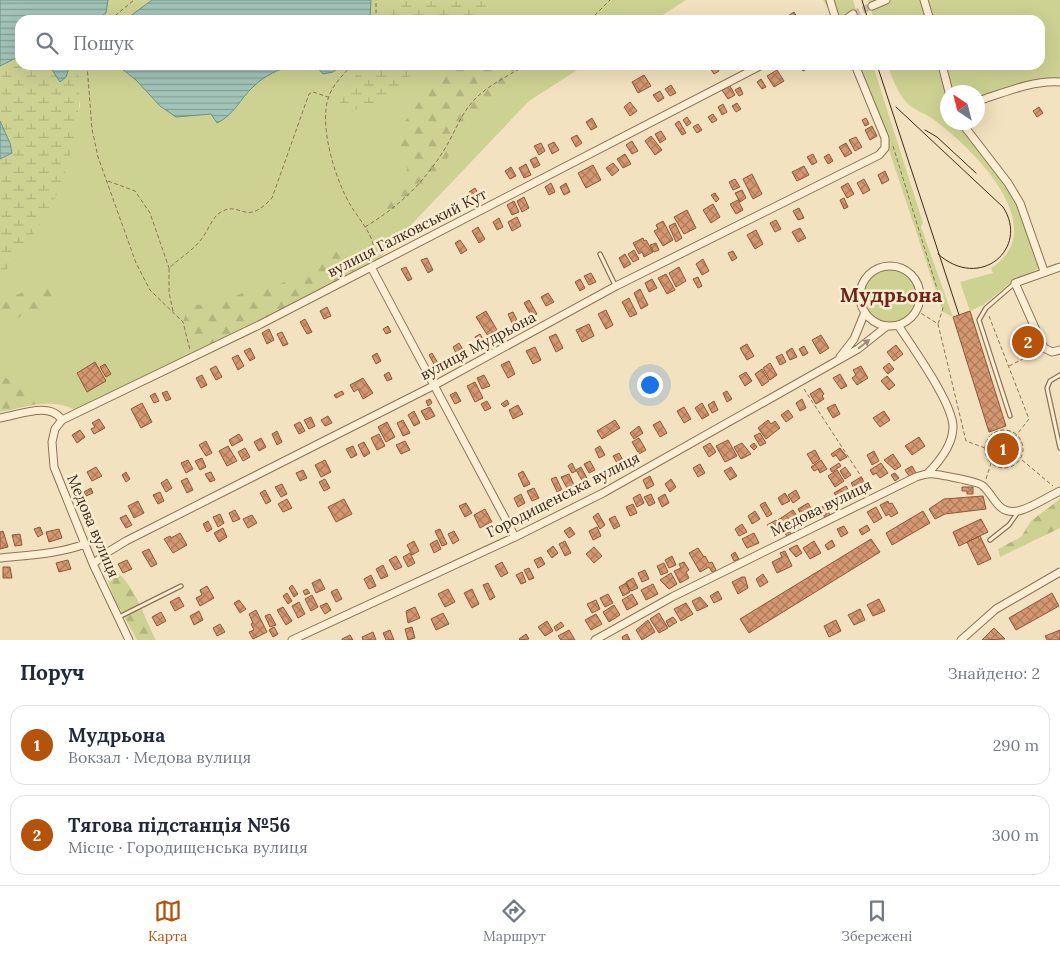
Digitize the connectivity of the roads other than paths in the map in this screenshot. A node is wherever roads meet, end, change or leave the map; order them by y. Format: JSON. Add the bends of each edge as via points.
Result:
{"nodes":[{"id":1,"x":830,"y":0,"type":"edge"},
{"id":2,"x":886,"y":0,"type":"edge"},
{"id":3,"x":924,"y":0,"type":"edge"},
{"id":4,"x":872,"y":6,"type":"tunnel mouth"},
{"id":5,"x":834,"y":15,"type":"edge"},
{"id":6,"x":928,"y":15,"type":"edge"},
{"id":7,"x":752,"y":70,"type":"edge"},
{"id":8,"x":857,"y":70,"type":"edge"},
{"id":9,"x":943,"y":70,"type":"edge"},
{"id":10,"x":1060,"y":82,"type":"edge"},
{"id":11,"x":948,"y":85,"type":"edge"},
{"id":12,"x":985,"y":99,"type":"edge"},
{"id":13,"x":967,"y":130,"type":"edge"},
{"id":14,"x":600,"y":254,"type":"dead end"},
{"id":15,"x":371,"y":267,"type":"junction"},
{"id":16,"x":1060,"y":267,"type":"edge"},
{"id":17,"x":1044,"y":271,"type":"junction"},
{"id":18,"x":1015,"y":283,"type":"junction"},
{"id":19,"x":616,"y":286,"type":"junction"},
{"id":20,"x":865,"y":312,"type":"junction"},
{"id":21,"x":898,"y":325,"type":"junction"},
{"id":22,"x":887,"y":326,"type":"junction"},
{"id":23,"x":1060,"y":350,"type":"edge"},
{"id":24,"x":839,"y":359,"type":"junction"},
{"id":25,"x":1060,"y":375,"type":"edge"},
{"id":26,"x":433,"y":386,"type":"junction"},
{"id":27,"x":1010,"y":416,"type":"dead end"},
{"id":28,"x":0,"y":418,"type":"edge"},
{"id":29,"x":62,"y":420,"type":"junction"},
{"id":30,"x":1060,"y":448,"type":"edge"},
{"id":31,"x":928,"y":474,"type":"junction"},
{"id":32,"x":1060,"y":491,"type":"edge"},
{"id":33,"x":1018,"y":511,"type":"junction"},
{"id":34,"x":515,"y":536,"type":"junction"},
{"id":35,"x":990,"y":540,"type":"dead end"},
{"id":36,"x":85,"y":544,"type":"junction"},
{"id":37,"x":0,"y":558,"type":"edge"},
{"id":38,"x":93,"y":564,"type":"junction"},
{"id":39,"x":1060,"y":572,"type":"edge"},
{"id":40,"x":181,"y":586,"type":"dead end"},
{"id":41,"x":118,"y":618,"type":"junction"},
{"id":42,"x":129,"y":640,"type":"edge"},
{"id":43,"x":292,"y":640,"type":"edge"},
{"id":44,"x":595,"y":640,"type":"edge"},
{"id":45,"x":961,"y":640,"type":"edge"}],
"edges":[{"from":1,"to":5,"type":"street"},
{"from":2,"to":4,"type":"street"},
{"from":3,"to":6,"type":"street"},
{"from":7,"to":15,"type":"street","name":"вулиця Галковський Кут"},
{"from":8,"to":19,"type":"street","name":"вулиця Мудрьона","via":[[885,138],[886,148],[879,155]]},
{"from":9,"to":11,"type":"street"},
{"from":10,"to":12,"type":"street","via":[[1016,89]]},
{"from":13,"to":17,"type":"street","via":[[1020,203]]},
{"from":14,"to":19,"type":"lane"},
{"from":15,"to":26,"type":"street"},
{"from":15,"to":29,"type":"street","name":"вулиця Галковський Кут"},
{"from":16,"to":17,"type":"street"},
{"from":17,"to":18,"type":"street"},
{"from":18,"to":23,"type":"street","via":[[1044,348],[1052,352]]},
{"from":18,"to":27,"type":"lane","via":[[986,308],[979,320]]},
{"from":19,"to":26,"type":"street","name":"вулиця Мудрьона"},
{"from":20,"to":21,"type":"street","name":"Городищенська вулиця","via":[[860,297],[864,281],[877,268],[892,265],[907,270],[917,282],[920,296],[916,310]]},
{"from":20,"to":22,"type":"street","via":[[872,320]]},
{"from":20,"to":24,"type":"street","name":"Городищенська вулиця","via":[[854,339]]},
{"from":21,"to":22,"type":"street"},
{"from":21,"to":31,"type":"street","via":[[952,417],[953,428],[946,450]]},
{"from":24,"to":22,"type":"street","name":"Городищенська вулиця","one_way":true,"via":[[858,349]]},
{"from":24,"to":34,"type":"street","name":"Городищенська вулиця","via":[[602,493]]},
{"from":25,"to":30,"type":"lane","via":[[1050,381],[1047,388]]},
{"from":26,"to":34,"type":"street"},
{"from":26,"to":38,"type":"street","name":"вулиця Мудрьона","via":[[126,540]]},
{"from":28,"to":29,"type":"street","via":[[45,410],[57,414]]},
{"from":29,"to":36,"type":"street","name":"Медова вулиця","via":[[55,428],[52,442],[54,467]]},
{"from":31,"to":33,"type":"street","via":[[978,482],[1002,509]]},
{"from":31,"to":44,"type":"street","name":"Медова вулиця","via":[[672,597]]},
{"from":32,"to":33,"type":"street"},
{"from":33,"to":35,"type":"lane","via":[[1009,525]]},
{"from":34,"to":43,"type":"street","name":"Городищенська вулиця"},
{"from":36,"to":37,"type":"street","via":[[68,550]]},
{"from":36,"to":38,"type":"street","name":"Медова вулиця"},
{"from":38,"to":41,"type":"street","name":"Медова вулиця"},
{"from":39,"to":45,"type":"street","via":[[996,609]]},
{"from":40,"to":41,"type":"lane"},
{"from":41,"to":42,"type":"street","name":"Медова вулиця"}]}
